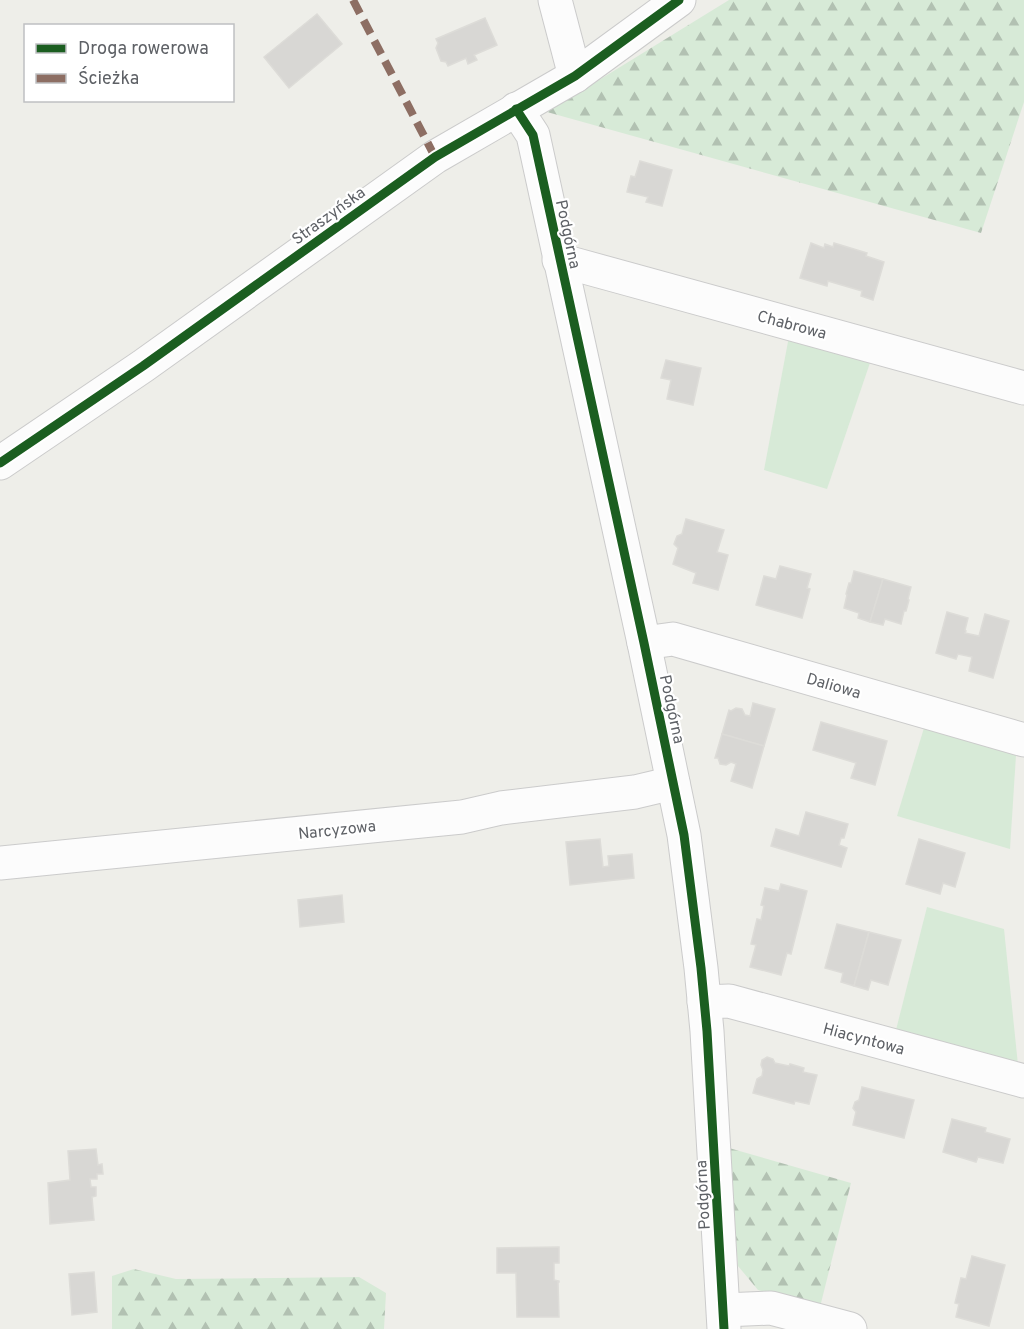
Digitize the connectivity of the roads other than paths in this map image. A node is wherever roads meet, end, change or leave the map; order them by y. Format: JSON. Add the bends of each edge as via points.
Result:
{"nodes":[{"id":1,"x":555,"y":0,"type":"edge"},
{"id":2,"x":679,"y":0,"type":"edge"},
{"id":3,"x":575,"y":76,"type":"junction"},
{"id":4,"x":516,"y":110,"type":"junction"},
{"id":5,"x":559,"y":260,"type":"junction"},
{"id":6,"x":1024,"y":388,"type":"edge"},
{"id":7,"x":0,"y":463,"type":"edge"},
{"id":8,"x":644,"y":643,"type":"junction"},
{"id":9,"x":1024,"y":740,"type":"edge"},
{"id":10,"x":673,"y":783,"type":"junction"},
{"id":11,"x":0,"y":863,"type":"edge"},
{"id":12,"x":704,"y":1002,"type":"junction"},
{"id":13,"x":1024,"y":1081,"type":"edge"},
{"id":14,"x":724,"y":1320,"type":"edge"},
{"id":15,"x":850,"y":1329,"type":"edge"}],
"edges":[{"from":1,"to":3,"type":"street"},
{"from":2,"to":3,"type":"street","name":"Straszyńska"},
{"from":3,"to":4,"type":"street","name":"Straszyńska"},
{"from":4,"to":5,"type":"street","name":"Podgórna","via":[[532,135]]},
{"from":4,"to":7,"type":"street","name":"Straszyńska","via":[[435,157]]},
{"from":5,"to":6,"type":"street","name":"Chabrowa"},
{"from":5,"to":8,"type":"street","name":"Podgórna"},
{"from":8,"to":9,"type":"street","name":"Daliowa","via":[[673,639]]},
{"from":8,"to":10,"type":"street","name":"Podgórna"},
{"from":10,"to":11,"type":"street","name":"Narcyzowa","via":[[462,817]]},
{"from":10,"to":12,"type":"street","name":"Podgórna","via":[[684,835]]},
{"from":12,"to":13,"type":"street","name":"Hiacyntowa","via":[[729,1000]]},
{"from":12,"to":14,"type":"street","name":"Podgórna"},
{"from":14,"to":15,"type":"street","via":[[771,1308]]}]}
